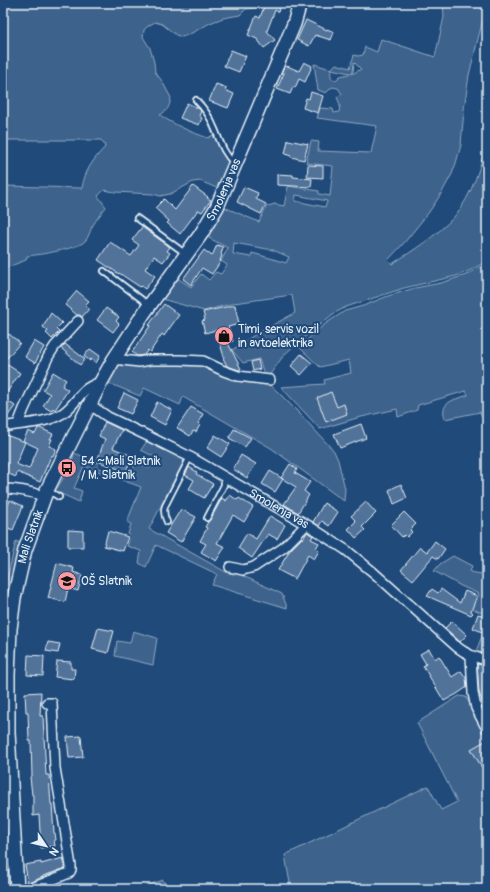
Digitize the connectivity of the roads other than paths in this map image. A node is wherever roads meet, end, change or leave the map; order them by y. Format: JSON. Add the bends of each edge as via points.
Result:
{"nodes":[{"id":1,"x":300,"y":3,"type":"edge"},
{"id":2,"x":196,"y":100,"type":"dead end"},
{"id":3,"x":235,"y":164,"type":"junction"},
{"id":4,"x":137,"y":218,"type":"dead end"},
{"id":5,"x":187,"y":254,"type":"junction"},
{"id":6,"x":104,"y":271,"type":"dead end"},
{"id":7,"x":150,"y":306,"type":"junction"},
{"id":8,"x":78,"y":321,"type":"dead end"},
{"id":9,"x":114,"y":359,"type":"junction"},
{"id":10,"x":270,"y":380,"type":"dead end"},
{"id":11,"x":100,"y":382,"type":"junction"},
{"id":12,"x":89,"y":404,"type":"junction"},
{"id":13,"x":18,"y":424,"type":"junction"},
{"id":14,"x":3,"y":427,"type":"edge"},
{"id":15,"x":190,"y":457,"type":"junction"},
{"id":16,"x":224,"y":477,"type":"junction"},
{"id":17,"x":3,"y":489,"type":"edge"},
{"id":18,"x":45,"y":494,"type":"junction"},
{"id":19,"x":59,"y":497,"type":"dead end"},
{"id":20,"x":207,"y":518,"type":"dead end"},
{"id":21,"x":167,"y":522,"type":"dead end"},
{"id":22,"x":306,"y":524,"type":"junction"},
{"id":23,"x":230,"y":567,"type":"dead end"},
{"id":24,"x":471,"y":656,"type":"junction"},
{"id":25,"x":487,"y":660,"type":"edge"},
{"id":26,"x":47,"y":703,"type":"dead end"},
{"id":27,"x":487,"y":729,"type":"edge"},
{"id":28,"x":17,"y":889,"type":"edge"},
{"id":29,"x":30,"y":889,"type":"edge"}],
"edges":[{"from":1,"to":3,"type":"main road","name":"Smolenja vas","via":[[287,42]]},
{"from":2,"to":3,"type":"lane","via":[[206,110],[220,143]]},
{"from":3,"to":5,"type":"main road","name":"Smolenja vas","via":[[212,217]]},
{"from":4,"to":5,"type":"lane"},
{"from":5,"to":7,"type":"main road","name":"Smolenja vas"},
{"from":6,"to":7,"type":"lane"},
{"from":7,"to":9,"type":"main road","name":"Smolenja vas"},
{"from":8,"to":13,"type":"street","via":[[48,357]]},
{"from":9,"to":10,"type":"street","via":[[139,362],[202,361],[238,376]]},
{"from":9,"to":11,"type":"main road","name":"Smolenja vas"},
{"from":11,"to":12,"type":"main road","name":"Smolenja vas"},
{"from":11,"to":13,"type":"street","name":"Smolenja vas","via":[[85,390],[63,413],[37,422]]},
{"from":12,"to":15,"type":"street","name":"Smolenja vas","via":[[108,417]]},
{"from":12,"to":18,"type":"main road","name":"Mali Slatnik"},
{"from":13,"to":14,"type":"street","name":"Smolenja vas"},
{"from":15,"to":16,"type":"street","name":"Smolenja vas"},
{"from":15,"to":21,"type":"lane","via":[[165,506],[164,517]]},
{"from":16,"to":20,"type":"lane","via":[[224,485]]},
{"from":16,"to":22,"type":"street","name":"Smolenja vas"},
{"from":17,"to":18,"type":"street","name":"Mali Slatnik"},
{"from":18,"to":19,"type":"lane"},
{"from":18,"to":28,"type":"main road","name":"Mali Slatnik","via":[[25,550],[10,629],[8,732]]},
{"from":22,"to":23,"type":"street","via":[[283,548],[254,567],[243,570]]},
{"from":22,"to":24,"type":"street","name":"Smolenja vas","via":[[346,550],[457,647]]},
{"from":24,"to":25,"type":"street","name":"Smolenja vas"},
{"from":24,"to":27,"type":"street","via":[[474,701]]},
{"from":26,"to":29,"type":"street","via":[[52,703],[55,768],[72,866],[69,872]]}]}
